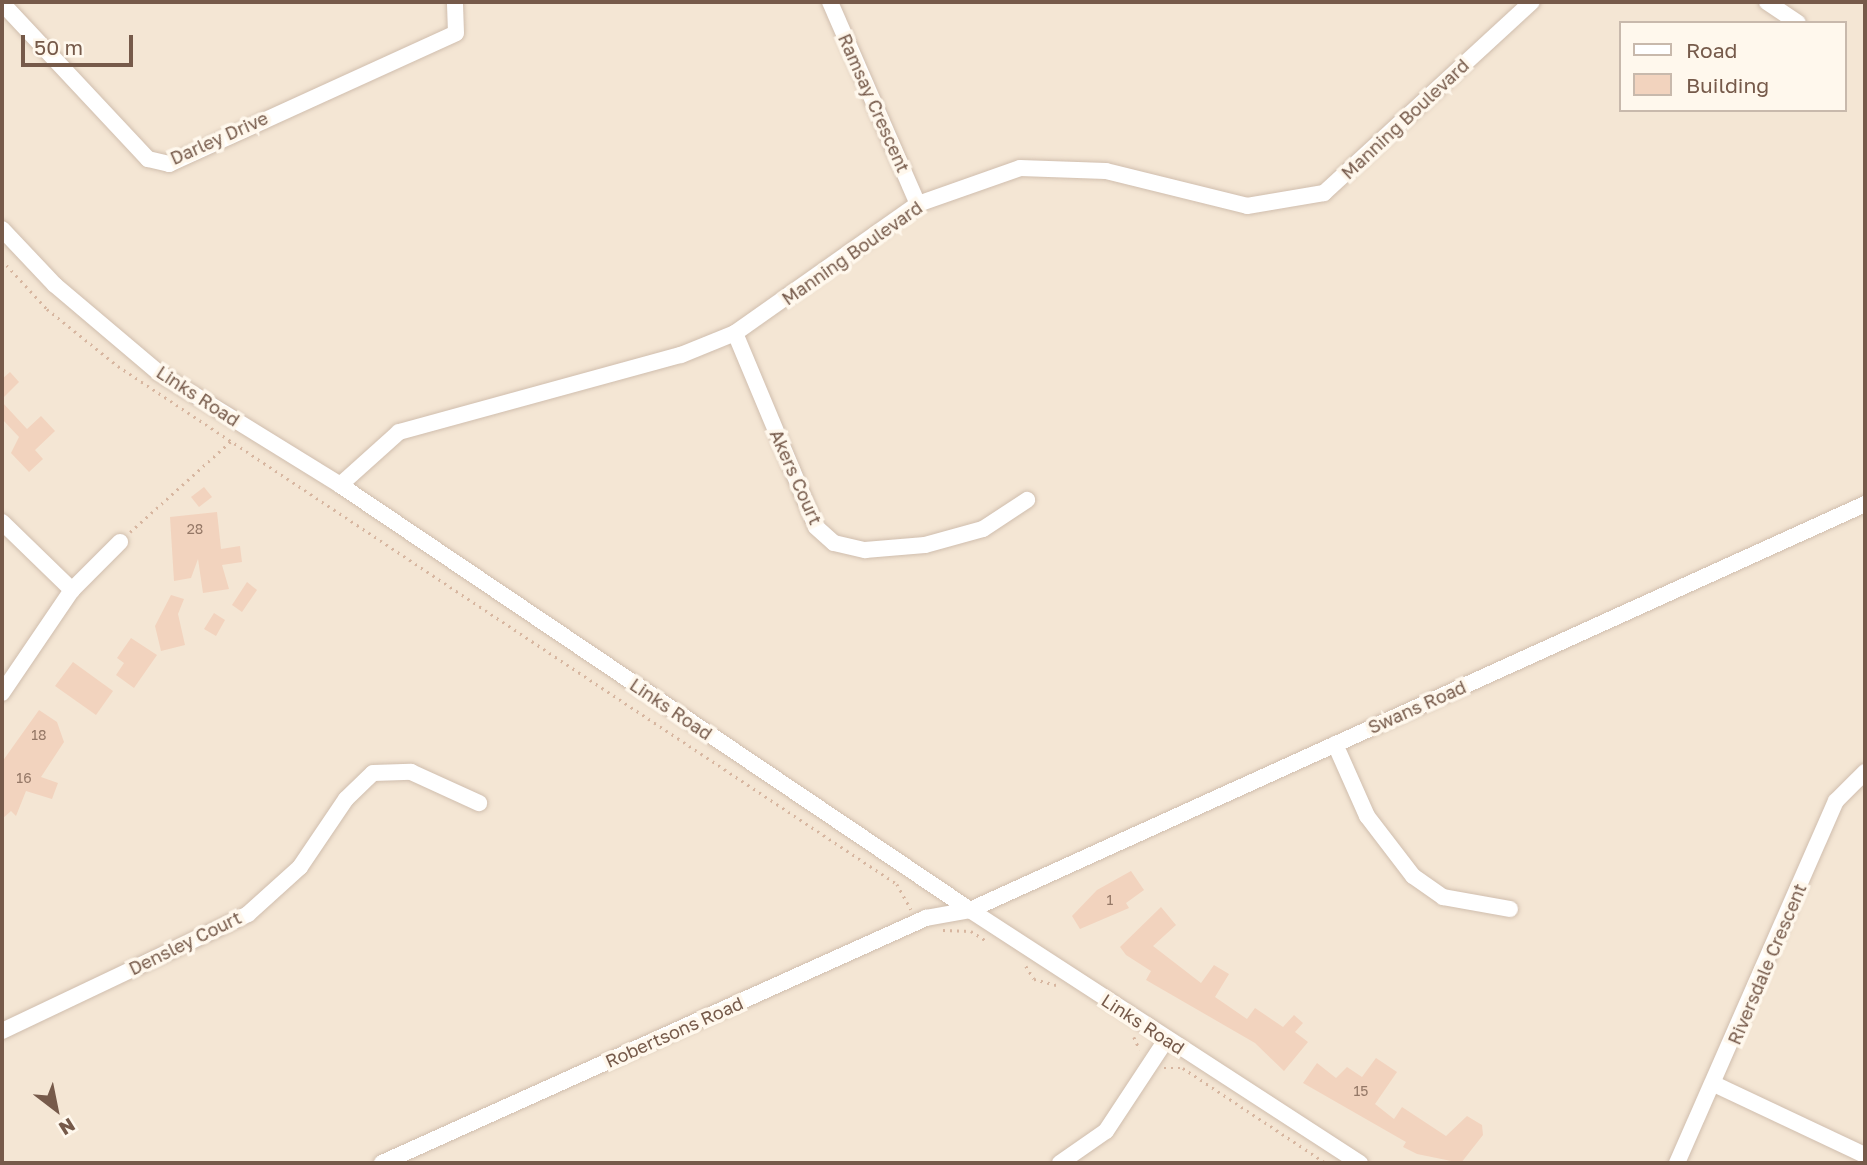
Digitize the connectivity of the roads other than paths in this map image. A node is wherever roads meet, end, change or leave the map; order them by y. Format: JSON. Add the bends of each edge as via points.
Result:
{"nodes":[{"id":1,"x":455,"y":2,"type":"edge"},
{"id":2,"x":830,"y":2,"type":"edge"},
{"id":3,"x":1532,"y":2,"type":"edge"},
{"id":4,"x":1767,"y":2,"type":"edge"},
{"id":5,"x":2,"y":3,"type":"edge"},
{"id":6,"x":1795,"y":21,"type":"edge"},
{"id":7,"x":918,"y":204,"type":"junction"},
{"id":8,"x":2,"y":229,"type":"edge"},
{"id":9,"x":735,"y":333,"type":"junction"},
{"id":10,"x":340,"y":485,"type":"junction"},
{"id":11,"x":1027,"y":499,"type":"dead end"},
{"id":12,"x":1865,"y":504,"type":"edge"},
{"id":13,"x":2,"y":522,"type":"edge"},
{"id":14,"x":120,"y":542,"type":"road end"},
{"id":15,"x":72,"y":590,"type":"junction"},
{"id":16,"x":2,"y":693,"type":"edge"},
{"id":17,"x":1335,"y":744,"type":"junction"},
{"id":18,"x":1865,"y":772,"type":"edge"},
{"id":19,"x":479,"y":803,"type":"dead end"},
{"id":20,"x":1510,"y":909,"type":"dead end"},
{"id":21,"x":970,"y":910,"type":"junction"},
{"id":22,"x":2,"y":1031,"type":"edge"},
{"id":23,"x":1166,"y":1040,"type":"junction"},
{"id":24,"x":1716,"y":1084,"type":"junction"},
{"id":25,"x":1865,"y":1155,"type":"edge"},
{"id":26,"x":382,"y":1163,"type":"edge"},
{"id":27,"x":1060,"y":1163,"type":"edge"},
{"id":28,"x":1360,"y":1163,"type":"edge"},
{"id":29,"x":1677,"y":1163,"type":"edge"}],
"edges":[{"from":1,"to":5,"type":"street","name":"Darley Drive","via":[[456,33],[169,164],[148,159]]},
{"from":2,"to":7,"type":"street","name":"Ramsay Crescent"},
{"from":3,"to":7,"type":"street","name":"Manning Boulevard","via":[[1324,193],[1247,206],[1106,171],[1020,168]]},
{"from":4,"to":6,"type":"street"},
{"from":7,"to":9,"type":"street","name":"Manning Boulevard"},
{"from":8,"to":10,"type":"street","name":"Links Road","via":[[55,285],[159,373]]},
{"from":9,"to":10,"type":"street","name":"Manning Boulevard","via":[[681,355],[399,432]]},
{"from":9,"to":11,"type":"street","name":"Akers Court","via":[[816,527],[834,543],[865,550],[925,545],[983,529]]},
{"from":10,"to":21,"type":"street","name":"Links Road"},
{"from":12,"to":17,"type":"street","name":"Swans Road"},
{"from":13,"to":15,"type":"street"},
{"from":14,"to":15,"type":"street"},
{"from":15,"to":16,"type":"street"},
{"from":17,"to":20,"type":"street","via":[[1367,816],[1413,877],[1443,897]]},
{"from":17,"to":21,"type":"street","name":"Swans Road"},
{"from":18,"to":24,"type":"street","name":"Riversdale Crescent","via":[[1836,801]]},
{"from":19,"to":22,"type":"street","name":"Densley Court","via":[[411,772],[373,773],[346,799],[300,867],[247,914]]},
{"from":21,"to":23,"type":"street","name":"Links Road"},
{"from":21,"to":26,"type":"street","name":"Robertsons Road","via":[[926,918]]},
{"from":23,"to":27,"type":"street","via":[[1105,1131]]},
{"from":23,"to":28,"type":"street","name":"Links Road"},
{"from":24,"to":25,"type":"street"},
{"from":24,"to":29,"type":"street","name":"Riversdale Crescent"}]}
